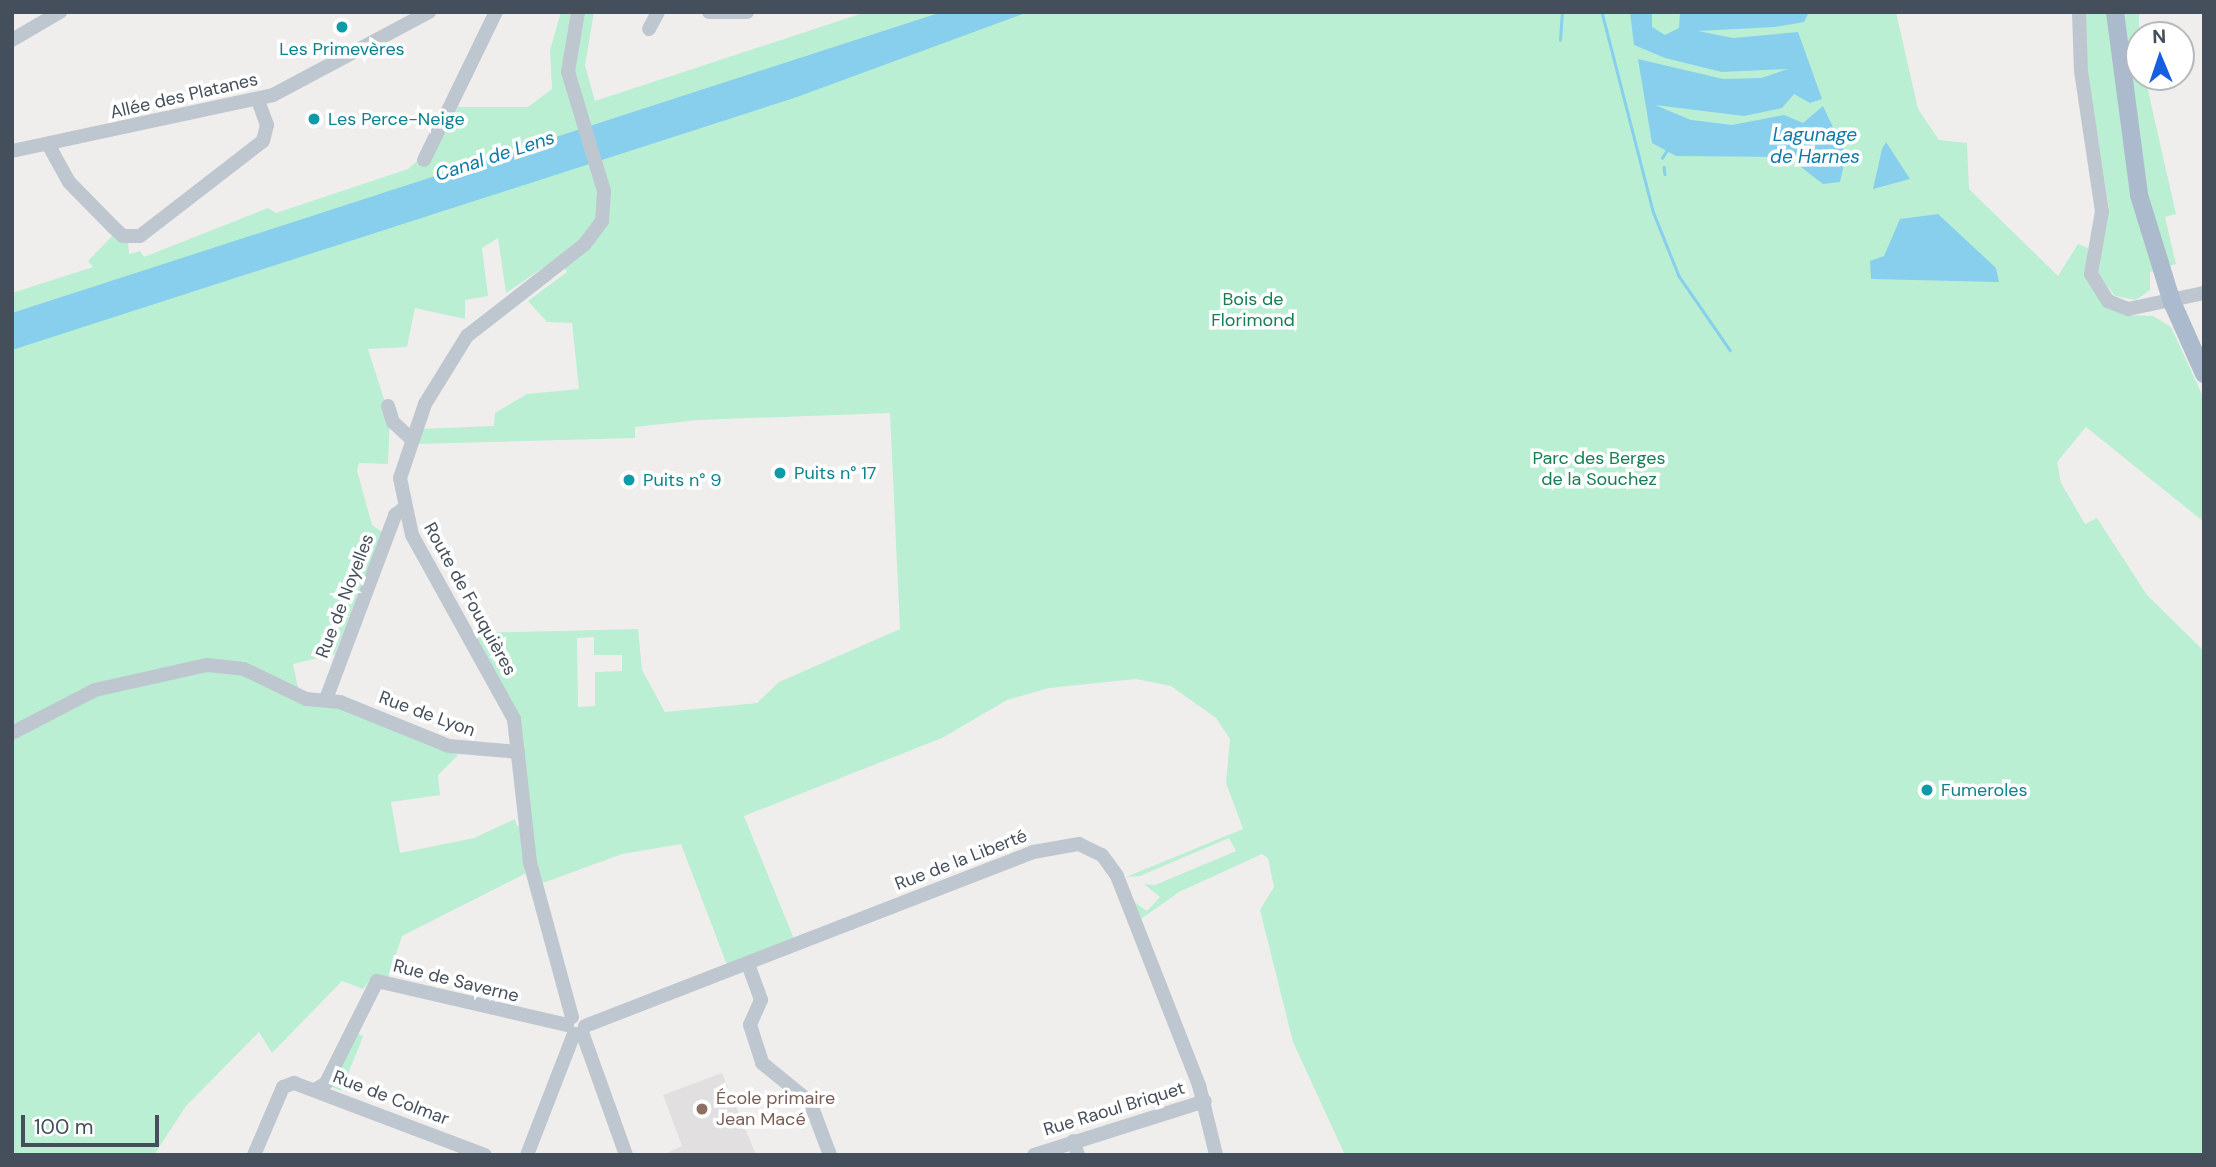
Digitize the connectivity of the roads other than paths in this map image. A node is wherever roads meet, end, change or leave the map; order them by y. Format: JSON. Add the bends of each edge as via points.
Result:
{"nodes":[{"id":1,"x":60,"y":12,"type":"edge"},
{"id":2,"x":429,"y":12,"type":"edge"},
{"id":3,"x":496,"y":12,"type":"edge"},
{"id":4,"x":578,"y":12,"type":"edge"},
{"id":5,"x":658,"y":12,"type":"edge"},
{"id":6,"x":709,"y":12,"type":"edge"},
{"id":7,"x":747,"y":12,"type":"edge"},
{"id":8,"x":2079,"y":12,"type":"edge"},
{"id":9,"x":2115,"y":12,"type":"edge"},
{"id":10,"x":649,"y":29,"type":"dead end"},
{"id":11,"x":13,"y":37,"type":"edge"},
{"id":12,"x":258,"y":100,"type":"junction"},
{"id":13,"x":48,"y":144,"type":"junction"},
{"id":14,"x":12,"y":151,"type":"edge"},
{"id":15,"x":424,"y":160,"type":"dead end"},
{"id":16,"x":2204,"y":293,"type":"edge"},
{"id":17,"x":2172,"y":302,"type":"junction"},
{"id":18,"x":2204,"y":374,"type":"edge"},
{"id":19,"x":388,"y":406,"type":"dead end"},
{"id":20,"x":410,"y":438,"type":"junction"},
{"id":21,"x":402,"y":509,"type":"junction"},
{"id":22,"x":326,"y":699,"type":"junction"},
{"id":23,"x":12,"y":733,"type":"edge"},
{"id":24,"x":517,"y":752,"type":"junction"},
{"id":25,"x":748,"y":964,"type":"junction"},
{"id":26,"x":577,"y":1032,"type":"junction"},
{"id":27,"x":315,"y":1090,"type":"junction"},
{"id":28,"x":1205,"y":1101,"type":"junction"},
{"id":29,"x":1075,"y":1148,"type":"edge"},
{"id":30,"x":254,"y":1155,"type":"edge"},
{"id":31,"x":485,"y":1155,"type":"edge"},
{"id":32,"x":527,"y":1155,"type":"edge"},
{"id":33,"x":626,"y":1155,"type":"edge"},
{"id":34,"x":830,"y":1155,"type":"edge"},
{"id":35,"x":1034,"y":1155,"type":"edge"},
{"id":36,"x":1216,"y":1155,"type":"edge"}],
"edges":[{"from":1,"to":11,"type":"street"},
{"from":2,"to":12,"type":"street","name":"Allée des Platanes","via":[[312,78]]},
{"from":3,"to":15,"type":"street"},
{"from":4,"to":20,"type":"street","name":"Route de Fouquières","via":[[567,62],[605,205],[596,232],[480,321],[449,362]]},
{"from":5,"to":10,"type":"street"},
{"from":6,"to":7,"type":"street"},
{"from":8,"to":17,"type":"street","via":[[2081,71],[2102,211],[2091,274],[2119,307]]},
{"from":9,"to":17,"type":"main road","via":[[2129,146]]},
{"from":12,"to":13,"type":"street","name":"Allée des Platanes"},
{"from":12,"to":13,"type":"street","via":[[267,125],[263,141],[140,236],[123,236],[69,182]]},
{"from":13,"to":14,"type":"street","name":"Allée des Platanes"},
{"from":16,"to":17,"type":"street"},
{"from":17,"to":18,"type":"main road"},
{"from":19,"to":20,"type":"street","via":[[393,422]]},
{"from":20,"to":21,"type":"street","name":"Route de Fouquières","via":[[400,478]]},
{"from":21,"to":22,"type":"street","name":"Rue de Noyelles","via":[[395,515]]},
{"from":21,"to":24,"type":"street","name":"Route de Fouquières","via":[[512,714]]},
{"from":22,"to":23,"type":"street","name":"Rue de Lyon","via":[[306,699],[244,669],[207,665],[95,690]]},
{"from":22,"to":24,"type":"street","name":"Rue de Lyon","via":[[449,746]]},
{"from":24,"to":26,"type":"street","name":"Route de Fouquières","via":[[530,862]]},
{"from":25,"to":26,"type":"street","name":"Rue de la Liberté"},
{"from":25,"to":28,"type":"street","name":"Rue de la Liberté","via":[[1033,852],[1079,844],[1102,855],[1117,876]]},
{"from":25,"to":34,"type":"street","via":[[761,1000],[750,1026],[762,1063],[810,1102]]},
{"from":26,"to":27,"type":"street","name":"Rue de Saverne","via":[[377,981],[326,1083]]},
{"from":26,"to":32,"type":"street"},
{"from":26,"to":33,"type":"street"},
{"from":27,"to":30,"type":"street","name":"Rue de Colmar","via":[[283,1087]]},
{"from":27,"to":31,"type":"street","name":"Rue de Colmar"},
{"from":28,"to":29,"type":"street","name":"Rue Raoul Briquet"},
{"from":28,"to":36,"type":"street","name":"Rue de la Liberté"},
{"from":29,"to":35,"type":"street","name":"Rue Raoul Briquet"}]}
